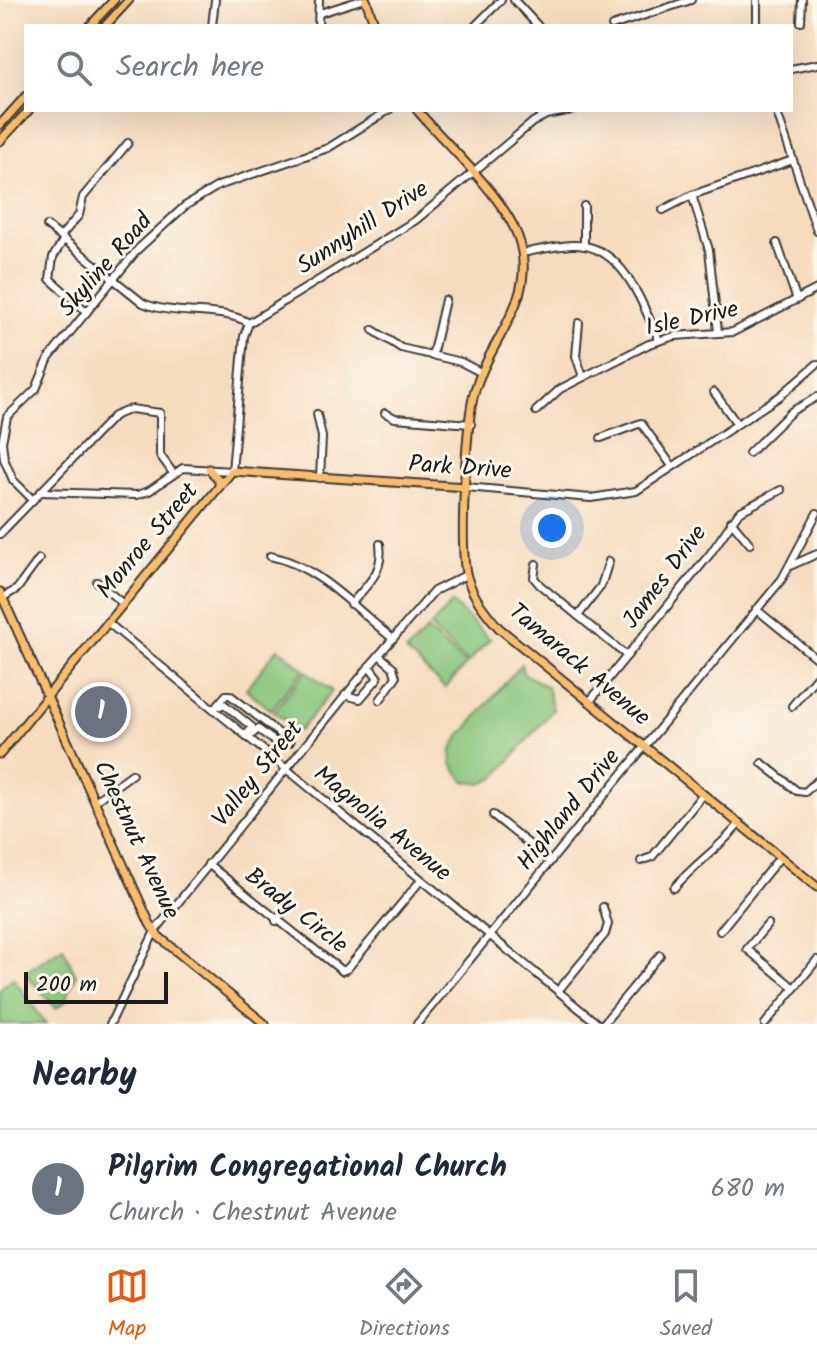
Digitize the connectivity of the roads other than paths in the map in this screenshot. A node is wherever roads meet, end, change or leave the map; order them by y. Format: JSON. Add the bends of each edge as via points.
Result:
{"nodes":[{"id":1,"x":114,"y":0,"type":"edge"},
{"id":2,"x":129,"y":0,"type":"edge"},
{"id":3,"x":215,"y":0,"type":"edge"},
{"id":4,"x":319,"y":0,"type":"edge"},
{"id":5,"x":364,"y":0,"type":"edge"},
{"id":6,"x":501,"y":0,"type":"edge"},
{"id":7,"x":514,"y":0,"type":"edge"},
{"id":8,"x":691,"y":0,"type":"edge"},
{"id":9,"x":757,"y":0,"type":"edge"},
{"id":10,"x":802,"y":0,"type":"edge"},
{"id":11,"x":320,"y":13,"type":"junction"},
{"id":12,"x":801,"y":22,"type":"dead end"},
{"id":13,"x":92,"y":24,"type":"edge"},
{"id":14,"x":107,"y":24,"type":"edge"},
{"id":15,"x":212,"y":24,"type":"edge"},
{"id":16,"x":318,"y":24,"type":"edge"},
{"id":17,"x":374,"y":24,"type":"edge"},
{"id":18,"x":477,"y":24,"type":"edge"},
{"id":19,"x":536,"y":24,"type":"edge"},
{"id":20,"x":618,"y":24,"type":"edge"},
{"id":21,"x":757,"y":24,"type":"edge"},
{"id":22,"x":817,"y":64,"type":"edge"},
{"id":23,"x":793,"y":69,"type":"edge"},
{"id":24,"x":24,"y":98,"type":"edge"},
{"id":25,"x":27,"y":112,"type":"edge"},
{"id":26,"x":386,"y":112,"type":"edge"},
{"id":27,"x":419,"y":112,"type":"edge"},
{"id":28,"x":558,"y":112,"type":"edge"},
{"id":29,"x":777,"y":112,"type":"edge"},
{"id":30,"x":0,"y":125,"type":"edge"},
{"id":31,"x":0,"y":141,"type":"edge"},
{"id":32,"x":128,"y":143,"type":"dead end"},
{"id":33,"x":793,"y":160,"type":"junction"},
{"id":34,"x":473,"y":174,"type":"junction"},
{"id":35,"x":692,"y":195,"type":"junction"},
{"id":36,"x":584,"y":206,"type":"dead end"},
{"id":37,"x":663,"y":210,"type":"dead end"},
{"id":38,"x":47,"y":226,"type":"dead end"},
{"id":39,"x":817,"y":231,"type":"edge"},
{"id":40,"x":63,"y":238,"type":"junction"},
{"id":41,"x":777,"y":243,"type":"dead end"},
{"id":42,"x":584,"y":246,"type":"junction"},
{"id":43,"x":522,"y":253,"type":"junction"},
{"id":44,"x":113,"y":279,"type":"junction"},
{"id":45,"x":817,"y":289,"type":"edge"},
{"id":46,"x":445,"y":300,"type":"dead end"},
{"id":47,"x":797,"y":300,"type":"junction"},
{"id":48,"x":87,"y":312,"type":"junction"},
{"id":49,"x":249,"y":323,"type":"junction"},
{"id":50,"x":579,"y":323,"type":"dead end"},
{"id":51,"x":373,"y":330,"type":"dead end"},
{"id":52,"x":718,"y":332,"type":"junction"},
{"id":53,"x":659,"y":340,"type":"junction"},
{"id":54,"x":432,"y":356,"type":"junction"},
{"id":55,"x":817,"y":364,"type":"edge"},
{"id":56,"x":482,"y":373,"type":"junction"},
{"id":57,"x":583,"y":377,"type":"junction"},
{"id":58,"x":714,"y":392,"type":"dead end"},
{"id":59,"x":780,"y":396,"type":"junction"},
{"id":60,"x":817,"y":397,"type":"edge"},
{"id":61,"x":536,"y":411,"type":"dead end"},
{"id":62,"x":792,"y":411,"type":"junction"},
{"id":63,"x":385,"y":413,"type":"dead end"},
{"id":64,"x":317,"y":414,"type":"dead end"},
{"id":65,"x":471,"y":424,"type":"junction"},
{"id":66,"x":737,"y":424,"type":"junction"},
{"id":67,"x":601,"y":438,"type":"dead end"},
{"id":68,"x":749,"y":453,"type":"dead end"},
{"id":69,"x":672,"y":466,"type":"junction"},
{"id":70,"x":209,"y":469,"type":"junction"},
{"id":71,"x":232,"y":471,"type":"junction"},
{"id":72,"x":173,"y":473,"type":"junction"},
{"id":73,"x":57,"y":475,"type":"junction"},
{"id":74,"x":320,"y":478,"type":"junction"},
{"id":75,"x":466,"y":487,"type":"junction"},
{"id":76,"x":218,"y":488,"type":"junction"},
{"id":77,"x":781,"y":490,"type":"dead end"},
{"id":78,"x":41,"y":492,"type":"junction"},
{"id":79,"x":68,"y":492,"type":"junction"},
{"id":80,"x":33,"y":500,"type":"junction"},
{"id":81,"x":817,"y":513,"type":"edge"},
{"id":82,"x":731,"y":521,"type":"junction"},
{"id":83,"x":0,"y":534,"type":"edge"},
{"id":84,"x":380,"y":544,"type":"dead end"},
{"id":85,"x":750,"y":544,"type":"dead end"},
{"id":86,"x":817,"y":554,"type":"edge"},
{"id":87,"x":270,"y":556,"type":"dead end"},
{"id":88,"x":39,"y":559,"type":"dead end"},
{"id":89,"x":609,"y":561,"type":"dead end"},
{"id":90,"x":536,"y":564,"type":"dead end"},
{"id":91,"x":790,"y":566,"type":"junction"},
{"id":92,"x":466,"y":575,"type":"junction"},
{"id":93,"x":97,"y":582,"type":"dead end"},
{"id":94,"x":1,"y":595,"type":"edge"},
{"id":95,"x":122,"y":603,"type":"junction"},
{"id":96,"x":351,"y":604,"type":"junction"},
{"id":97,"x":756,"y":609,"type":"junction"},
{"id":98,"x":578,"y":616,"type":"junction"},
{"id":99,"x":107,"y":622,"type":"junction"},
{"id":100,"x":393,"y":639,"type":"junction"},
{"id":101,"x":379,"y":655,"type":"junction"},
{"id":102,"x":627,"y":656,"type":"junction"},
{"id":103,"x":817,"y":659,"type":"edge"},
{"id":104,"x":369,"y":666,"type":"junction"},
{"id":105,"x":817,"y":676,"type":"edge"},
{"id":106,"x":345,"y":695,"type":"junction"},
{"id":107,"x":47,"y":696,"type":"junction"},
{"id":108,"x":380,"y":700,"type":"dead end"},
{"id":109,"x":590,"y":701,"type":"junction"},
{"id":110,"x":792,"y":706,"type":"dead end"},
{"id":111,"x":215,"y":710,"type":"junction"},
{"id":112,"x":259,"y":719,"type":"junction"},
{"id":113,"x":252,"y":727,"type":"junction"},
{"id":114,"x":247,"y":737,"type":"junction"},
{"id":115,"x":645,"y":746,"type":"junction"},
{"id":116,"x":0,"y":754,"type":"edge"},
{"id":117,"x":762,"y":763,"type":"dead end"},
{"id":118,"x":286,"y":768,"type":"junction"},
{"id":119,"x":132,"y":774,"type":"dead end"},
{"id":120,"x":817,"y":781,"type":"edge"},
{"id":121,"x":703,"y":794,"type":"junction"},
{"id":122,"x":95,"y":801,"type":"junction"},
{"id":123,"x":493,"y":815,"type":"dead end"},
{"id":124,"x":740,"y":823,"type":"junction"},
{"id":125,"x":780,"y":857,"type":"junction"},
{"id":126,"x":550,"y":861,"type":"junction"},
{"id":127,"x":641,"y":861,"type":"dead end"},
{"id":128,"x":208,"y":864,"type":"junction"},
{"id":129,"x":421,"y":880,"type":"junction"},
{"id":130,"x":817,"y":887,"type":"edge"},
{"id":131,"x":674,"y":888,"type":"dead end"},
{"id":132,"x":603,"y":907,"type":"dead end"},
{"id":133,"x":286,"y":908,"type":"dead end"},
{"id":134,"x":276,"y":921,"type":"junction"},
{"id":135,"x":768,"y":924,"type":"dead end"},
{"id":136,"x":155,"y":931,"type":"junction"},
{"id":137,"x":720,"y":931,"type":"dead end"},
{"id":138,"x":489,"y":935,"type":"junction"},
{"id":139,"x":660,"y":955,"type":"dead end"},
{"id":140,"x":817,"y":960,"type":"edge"},
{"id":141,"x":794,"y":988,"type":"junction"},
{"id":142,"x":558,"y":991,"type":"junction"},
{"id":143,"x":419,"y":1021,"type":"edge"},
{"id":144,"x":110,"y":1024,"type":"edge"},
{"id":145,"x":265,"y":1024,"type":"edge"},
{"id":146,"x":429,"y":1024,"type":"edge"},
{"id":147,"x":601,"y":1024,"type":"edge"},
{"id":148,"x":765,"y":1024,"type":"edge"}],
"edges":[{"from":1,"to":13,"type":"main road"},
{"from":2,"to":14,"type":"main road"},
{"from":3,"to":15,"type":"street"},
{"from":4,"to":11,"type":"street"},
{"from":5,"to":11,"type":"street"},
{"from":5,"to":17,"type":"main road"},
{"from":6,"to":18,"type":"street"},
{"from":7,"to":19,"type":"street"},
{"from":8,"to":20,"type":"street"},
{"from":9,"to":21,"type":"street"},
{"from":10,"to":12,"type":"street"},
{"from":11,"to":16,"type":"street"},
{"from":22,"to":23,"type":"street"},
{"from":24,"to":30,"type":"main road"},
{"from":25,"to":31,"type":"main road"},
{"from":26,"to":44,"type":"street","name":"Skyline Road","via":[[328,148],[218,186],[185,206],[154,231]]},
{"from":27,"to":34,"type":"main road","name":"Tamarack Avenue"},
{"from":28,"to":34,"type":"street","name":"Sunnyhill Drive","via":[[533,122]]},
{"from":29,"to":33,"type":"street"},
{"from":32,"to":40,"type":"street","via":[[83,197],[79,215]]},
{"from":33,"to":35,"type":"street"},
{"from":33,"to":39,"type":"street"},
{"from":34,"to":43,"type":"main road","name":"Tamarack Avenue","via":[[506,211]]},
{"from":34,"to":49,"type":"street","name":"Sunnyhill Drive","via":[[401,230]]},
{"from":35,"to":37,"type":"street"},
{"from":35,"to":52,"type":"street","via":[[709,250]]},
{"from":36,"to":42,"type":"street"},
{"from":38,"to":40,"type":"street"},
{"from":40,"to":44,"type":"street"},
{"from":40,"to":48,"type":"street","via":[[50,279]]},
{"from":41,"to":47,"type":"street"},
{"from":42,"to":43,"type":"street"},
{"from":42,"to":53,"type":"street","via":[[623,270]]},
{"from":43,"to":56,"type":"main road","name":"Tamarack Avenue","via":[[518,300]]},
{"from":44,"to":48,"type":"street","name":"Skyline Road"},
{"from":44,"to":49,"type":"street","via":[[160,310],[236,317]]},
{"from":45,"to":47,"type":"street","name":"Isle Drive"},
{"from":46,"to":54,"type":"street"},
{"from":47,"to":52,"type":"street","name":"Isle Drive","via":[[757,323]]},
{"from":48,"to":80,"type":"street","name":"Skyline Road","via":[[49,358],[36,389],[10,414],[3,431],[4,459],[13,480]]},
{"from":49,"to":71,"type":"street"},
{"from":50,"to":57,"type":"street","via":[[576,356]]},
{"from":51,"to":54,"type":"street","via":[[401,348]]},
{"from":52,"to":53,"type":"street","name":"Isle Drive"},
{"from":53,"to":57,"type":"street","name":"Isle Drive"},
{"from":54,"to":56,"type":"street"},
{"from":55,"to":59,"type":"street","name":"Park Drive"},
{"from":56,"to":65,"type":"main road","name":"Tamarack Avenue"},
{"from":57,"to":61,"type":"street","name":"Isle Drive"},
{"from":58,"to":66,"type":"street"},
{"from":59,"to":62,"type":"street"},
{"from":59,"to":66,"type":"street","name":"Park Drive"},
{"from":60,"to":62,"type":"street"},
{"from":62,"to":68,"type":"street"},
{"from":63,"to":65,"type":"street"},
{"from":64,"to":74,"type":"street"},
{"from":65,"to":75,"type":"main road","name":"Tamarack Avenue"},
{"from":66,"to":69,"type":"street","name":"Park Drive"},
{"from":67,"to":69,"type":"street","via":[[641,423]]},
{"from":69,"to":75,"type":"street","name":"Park Drive","via":[[636,491],[603,498]]},
{"from":70,"to":71,"type":"street","name":"Park Drive"},
{"from":70,"to":72,"type":"street","name":"Park Drive","via":[[188,467]]},
{"from":70,"to":76,"type":"main road","via":[[219,480]]},
{"from":71,"to":74,"type":"main road","name":"Park Drive"},
{"from":71,"to":76,"type":"main road","name":"Monroe Street"},
{"from":72,"to":73,"type":"street","via":[[160,455],[162,417],[131,409],[114,416]]},
{"from":72,"to":79,"type":"street","name":"Park Drive","via":[[137,495]]},
{"from":73,"to":78,"type":"street"},
{"from":73,"to":79,"type":"street"},
{"from":74,"to":75,"type":"main road","name":"Park Drive"},
{"from":75,"to":92,"type":"main road","name":"Tamarack Avenue"},
{"from":76,"to":95,"type":"main road","name":"Monroe Street"},
{"from":77,"to":82,"type":"street","name":"James Drive"},
{"from":78,"to":79,"type":"street","name":"Park Drive"},
{"from":78,"to":80,"type":"street"},
{"from":80,"to":83,"type":"street"},
{"from":81,"to":91,"type":"street"},
{"from":82,"to":85,"type":"street"},
{"from":82,"to":102,"type":"street","name":"James Drive"},
{"from":84,"to":96,"type":"street","via":[[383,562]]},
{"from":86,"to":91,"type":"street","name":"Highland Drive"},
{"from":87,"to":96,"type":"street","via":[[306,569]]},
{"from":88,"to":94,"type":"street","via":[[17,589]]},
{"from":89,"to":98,"type":"street","via":[[601,586]]},
{"from":90,"to":98,"type":"street","via":[[534,578]]},
{"from":91,"to":97,"type":"street","name":"Highland Drive"},
{"from":92,"to":100,"type":"street","name":"Valley Street","via":[[434,591]]},
{"from":92,"to":109,"type":"main road","name":"Tamarack Avenue","via":[[499,628]]},
{"from":93,"to":95,"type":"street"},
{"from":94,"to":107,"type":"main road","name":"Chestnut Avenue"},
{"from":95,"to":99,"type":"main road","name":"Monroe Street"},
{"from":96,"to":100,"type":"street"},
{"from":97,"to":103,"type":"street"},
{"from":97,"to":115,"type":"street","name":"Highland Drive"},
{"from":98,"to":102,"type":"street"},
{"from":99,"to":107,"type":"main road","name":"Monroe Street"},
{"from":99,"to":111,"type":"street","name":"Magnolia Avenue"},
{"from":100,"to":101,"type":"street","name":"Valley Street"},
{"from":101,"to":104,"type":"street","name":"Valley Street"},
{"from":101,"to":108,"type":"street","via":[[396,677]]},
{"from":102,"to":109,"type":"street","name":"James Drive"},
{"from":104,"to":106,"type":"street","name":"Valley Street"},
{"from":104,"to":106,"type":"street","via":[[378,678],[375,684],[360,699]]},
{"from":105,"to":110,"type":"street"},
{"from":106,"to":118,"type":"street","name":"Valley Street"},
{"from":107,"to":116,"type":"main road","name":"Monroe Street"},
{"from":107,"to":122,"type":"main road","name":"Chestnut Avenue"},
{"from":109,"to":115,"type":"main road","name":"Tamarack Avenue"},
{"from":111,"to":112,"type":"street","via":[[230,695]]},
{"from":111,"to":113,"type":"street","via":[[222,703]]},
{"from":111,"to":114,"type":"street","name":"Magnolia Avenue"},
{"from":112,"to":113,"type":"street"},
{"from":112,"to":114,"type":"street","via":[[290,742],[288,746],[258,729]]},
{"from":113,"to":114,"type":"street"},
{"from":114,"to":118,"type":"street","name":"Magnolia Avenue"},
{"from":115,"to":121,"type":"main road","name":"Tamarack Avenue"},
{"from":115,"to":126,"type":"street","name":"Highland Drive"},
{"from":117,"to":120,"type":"street","via":[[797,791],[805,792]]},
{"from":118,"to":128,"type":"street","name":"Valley Street"},
{"from":118,"to":129,"type":"street","name":"Magnolia Avenue"},
{"from":119,"to":122,"type":"street"},
{"from":121,"to":124,"type":"main road","name":"Tamarack Avenue"},
{"from":121,"to":127,"type":"street","via":[[652,857]]},
{"from":122,"to":136,"type":"main road","name":"Chestnut Avenue"},
{"from":123,"to":126,"type":"street"},
{"from":124,"to":125,"type":"main road","name":"Tamarack Avenue"},
{"from":124,"to":131,"type":"street","via":[[718,851],[695,864]]},
{"from":125,"to":130,"type":"main road","name":"Tamarack Avenue"},
{"from":125,"to":137,"type":"street"},
{"from":126,"to":138,"type":"street","name":"Highland Drive"},
{"from":128,"to":134,"type":"street","name":"Brady Circle"},
{"from":128,"to":136,"type":"street","name":"Valley Street"},
{"from":129,"to":134,"type":"street","name":"Brady Circle","via":[[342,971]]},
{"from":129,"to":138,"type":"street","name":"Magnolia Avenue"},
{"from":132,"to":142,"type":"street","via":[[605,934]]},
{"from":133,"to":134,"type":"street"},
{"from":135,"to":141,"type":"street","via":[[747,949]]},
{"from":136,"to":144,"type":"street","name":"Valley Street"},
{"from":136,"to":145,"type":"main road","name":"Chestnut Avenue"},
{"from":138,"to":142,"type":"street","name":"Magnolia Avenue"},
{"from":138,"to":143,"type":"street","name":"Highland Drive"},
{"from":139,"to":147,"type":"street"},
{"from":140,"to":141,"type":"street"},
{"from":141,"to":148,"type":"street"},
{"from":142,"to":147,"type":"street","name":"Magnolia Avenue"},
{"from":143,"to":146,"type":"street"}]}
